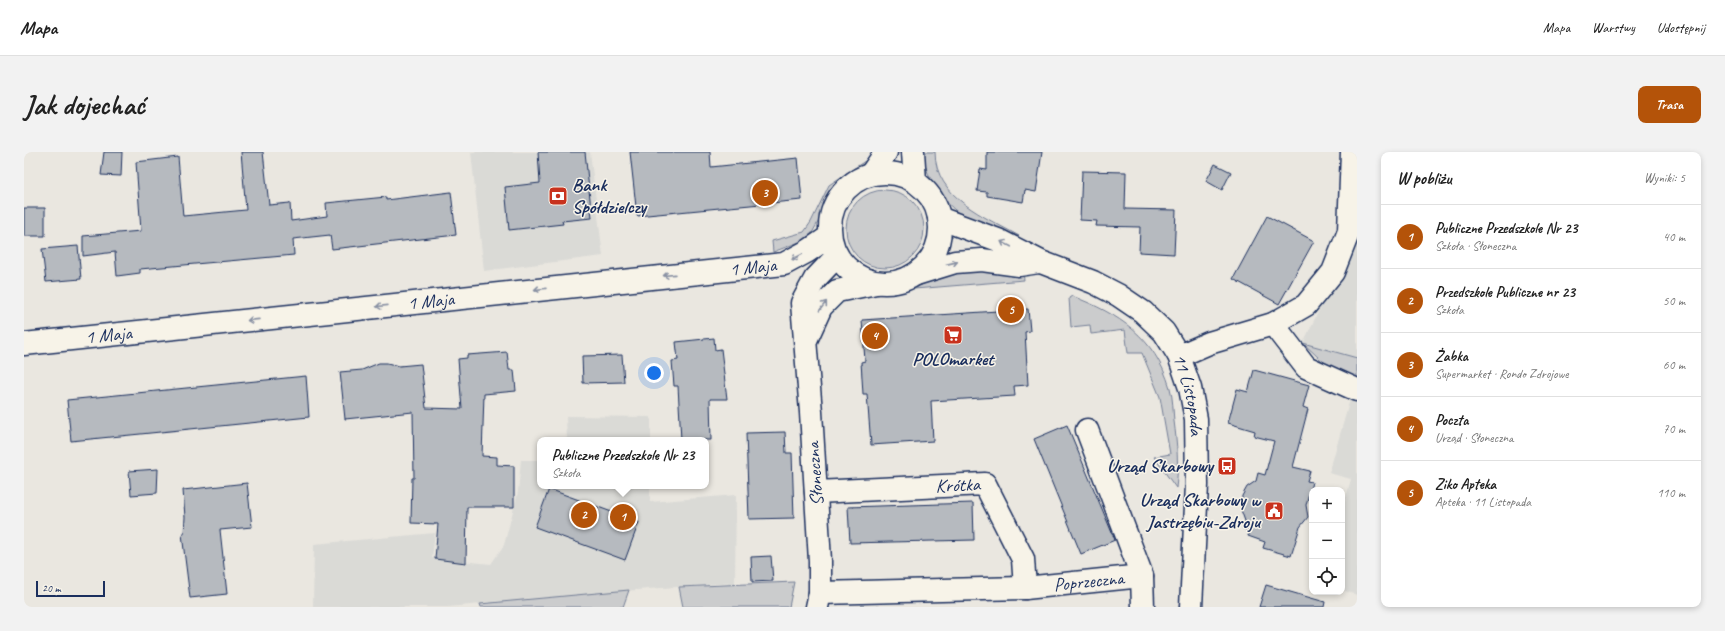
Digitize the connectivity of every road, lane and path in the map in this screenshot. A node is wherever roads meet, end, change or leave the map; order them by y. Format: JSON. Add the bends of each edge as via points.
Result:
{"nodes":[{"id":1,"x":886,"y":152,"type":"edge"},
{"id":2,"x":914,"y":152,"type":"edge"},
{"id":3,"x":1352,"y":152,"type":"edge"},
{"id":4,"x":871,"y":174,"type":"junction"},
{"id":5,"x":915,"y":181,"type":"junction"},
{"id":6,"x":939,"y":218,"type":"junction"},
{"id":7,"x":830,"y":236,"type":"junction"},
{"id":8,"x":837,"y":256,"type":"junction"},
{"id":9,"x":1040,"y":262,"type":"junction"},
{"id":10,"x":915,"y":275,"type":"junction"},
{"id":11,"x":876,"y":283,"type":"junction"},
{"id":12,"x":1273,"y":324,"type":"junction"},
{"id":13,"x":806,"y":341,"type":"junction"},
{"id":14,"x":24,"y":344,"type":"edge"},
{"id":15,"x":1179,"y":356,"type":"junction"},
{"id":16,"x":1357,"y":390,"type":"edge"},
{"id":17,"x":1087,"y":430,"type":"dead end"},
{"id":18,"x":816,"y":492,"type":"junction"},
{"id":19,"x":1142,"y":576,"type":"junction"},
{"id":20,"x":1025,"y":588,"type":"junction"},
{"id":21,"x":819,"y":600,"type":"edge"},
{"id":22,"x":1143,"y":607,"type":"edge"},
{"id":23,"x":1191,"y":607,"type":"edge"}],
"edges":[{"from":1,"to":4,"type":"street"},
{"from":2,"to":5,"type":"street"},
{"from":3,"to":12,"type":"street","via":[[1350,231],[1332,272],[1306,305]]},
{"from":4,"to":5,"type":"street","via":[[901,175]]},
{"from":4,"to":7,"type":"street","via":[[856,180],[835,204],[830,220]]},
{"from":5,"to":6,"type":"street","via":[[935,203]]},
{"from":9,"to":6,"type":"street","name":"11 Listopada","one_way":true,"via":[[998,240]]},
{"from":6,"to":10,"type":"street","via":[[940,234],[936,250],[928,264]]},
{"from":7,"to":8,"type":"street"},
{"from":7,"to":14,"type":"street","name":"1 Maja","one_way":true,"via":[[784,264]]},
{"from":8,"to":11,"type":"street","via":[[847,269],[861,278]]},
{"from":8,"to":13,"type":"street","name":"Słoneczna","via":[[815,279],[802,303]]},
{"from":10,"to":9,"type":"street","name":"11 Listopada","one_way":true,"via":[[955,262],[982,260],[1020,265]]},
{"from":9,"to":15,"type":"street","name":"11 Listopada","via":[[1093,282],[1118,295],[1143,312],[1164,332]]},
{"from":10,"to":11,"type":"street","via":[[897,282]]},
{"from":13,"to":11,"type":"street","name":"Słoneczna","one_way":true,"via":[[821,307],[837,291]]},
{"from":12,"to":15,"type":"street","via":[[1210,343]]},
{"from":12,"to":16,"type":"street","via":[[1306,367]]},
{"from":13,"to":18,"type":"street","name":"Słoneczna"},
{"from":15,"to":23,"type":"street","name":"11 Listopada","via":[[1190,388],[1196,419],[1197,485]]},
{"from":17,"to":19,"type":"street","name":"Poprzeczna"},
{"from":18,"to":20,"type":"street","name":"Krótka","via":[[985,484],[1023,560]]},
{"from":18,"to":21,"type":"street","name":"Słoneczna"},
{"from":19,"to":20,"type":"street","name":"Poprzeczna"},
{"from":19,"to":22,"type":"street","name":"Poprzeczna"},
{"from":20,"to":21,"type":"street","name":"Poprzeczna"}]}
